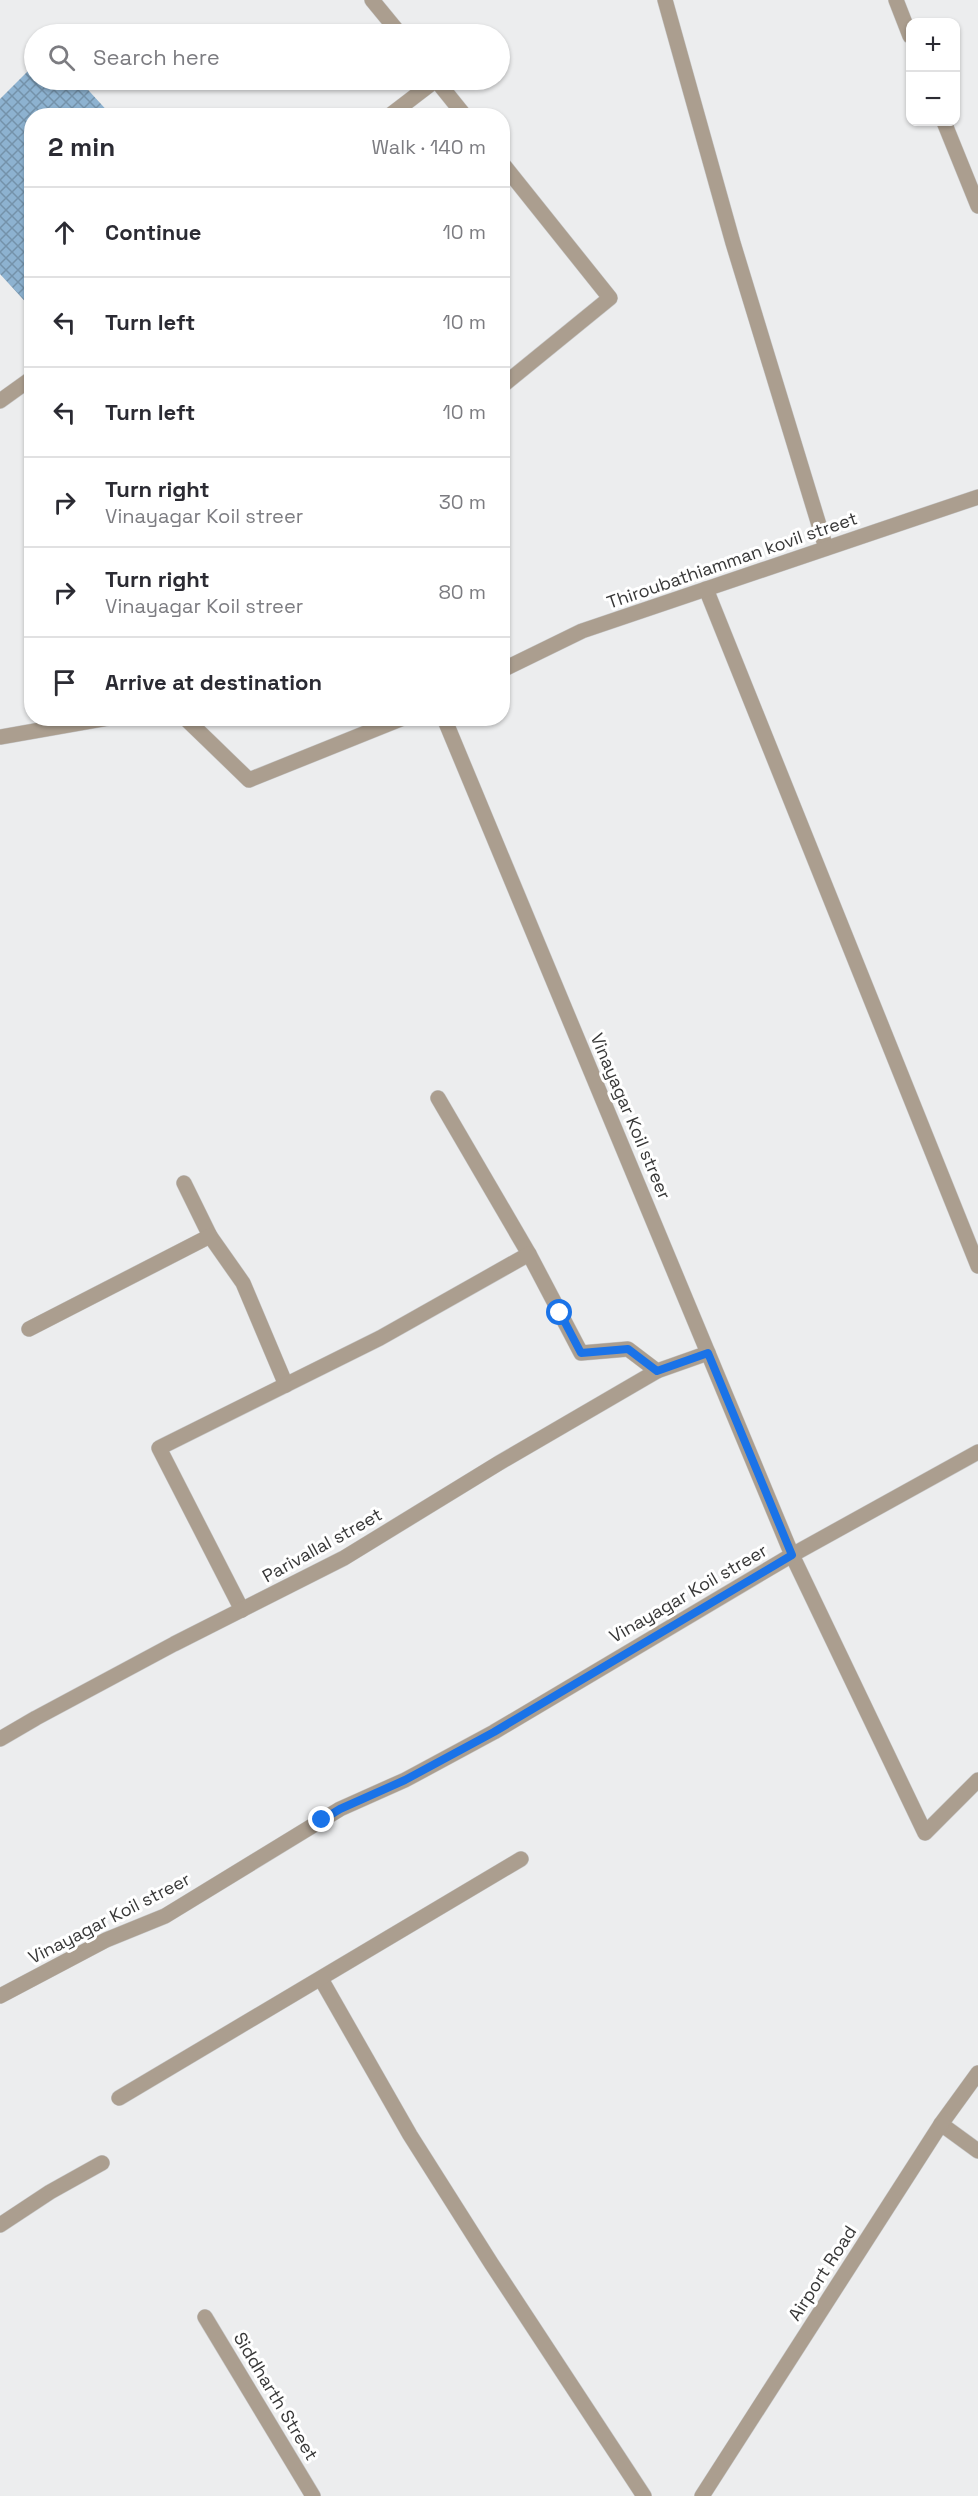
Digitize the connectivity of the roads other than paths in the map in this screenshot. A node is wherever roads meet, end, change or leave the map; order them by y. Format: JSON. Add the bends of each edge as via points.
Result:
{"nodes":[{"id":1,"x":372,"y":0,"type":"edge"},
{"id":2,"x":665,"y":0,"type":"edge"},
{"id":3,"x":896,"y":0,"type":"edge"},
{"id":4,"x":392,"y":24,"type":"edge"},
{"id":5,"x":906,"y":26,"type":"edge"},
{"id":6,"x":423,"y":90,"type":"edge"},
{"id":7,"x":444,"y":90,"type":"edge"},
{"id":8,"x":399,"y":108,"type":"edge"},
{"id":9,"x":459,"y":108,"type":"edge"},
{"id":10,"x":946,"y":126,"type":"edge"},
{"id":11,"x":510,"y":173,"type":"edge"},
{"id":12,"x":978,"y":206,"type":"edge"},
{"id":13,"x":510,"y":379,"type":"edge"},
{"id":14,"x":24,"y":384,"type":"edge"},
{"id":15,"x":0,"y":401,"type":"edge"},
{"id":16,"x":978,"y":497,"type":"edge"},
{"id":17,"x":826,"y":548,"type":"junction"},
{"id":18,"x":706,"y":590,"type":"junction"},
{"id":19,"x":510,"y":666,"type":"edge"},
{"id":20,"x":63,"y":726,"type":"edge"},
{"id":21,"x":193,"y":726,"type":"edge"},
{"id":22,"x":383,"y":726,"type":"edge"},
{"id":23,"x":447,"y":726,"type":"edge"},
{"id":24,"x":0,"y":737,"type":"edge"},
{"id":25,"x":438,"y":1098,"type":"dead end"},
{"id":26,"x":184,"y":1183,"type":"dead end"},
{"id":27,"x":210,"y":1236,"type":"junction"},
{"id":28,"x":529,"y":1254,"type":"junction"},
{"id":29,"x":978,"y":1266,"type":"edge"},
{"id":30,"x":29,"y":1329,"type":"dead end"},
{"id":31,"x":708,"y":1353,"type":"junction"},
{"id":32,"x":657,"y":1371,"type":"junction"},
{"id":33,"x":286,"y":1385,"type":"junction"},
{"id":34,"x":978,"y":1452,"type":"edge"},
{"id":35,"x":792,"y":1555,"type":"junction"},
{"id":36,"x":242,"y":1610,"type":"junction"},
{"id":37,"x":0,"y":1739,"type":"edge"},
{"id":38,"x":978,"y":1780,"type":"edge"},
{"id":39,"x":521,"y":1858,"type":"dead end"},
{"id":40,"x":321,"y":1978,"type":"junction"},
{"id":41,"x":0,"y":1996,"type":"edge"},
{"id":42,"x":978,"y":2073,"type":"edge"},
{"id":43,"x":119,"y":2098,"type":"dead end"},
{"id":44,"x":941,"y":2124,"type":"junction"},
{"id":45,"x":978,"y":2151,"type":"edge"},
{"id":46,"x":102,"y":2163,"type":"dead end"},
{"id":47,"x":0,"y":2224,"type":"edge"},
{"id":48,"x":205,"y":2317,"type":"dead end"},
{"id":49,"x":313,"y":2496,"type":"edge"},
{"id":50,"x":644,"y":2496,"type":"edge"},
{"id":51,"x":702,"y":2496,"type":"edge"}],
"edges":[{"from":1,"to":4,"type":"street"},
{"from":2,"to":17,"type":"street","via":[[733,243]]},
{"from":3,"to":5,"type":"street"},
{"from":6,"to":8,"type":"street"},
{"from":7,"to":9,"type":"street"},
{"from":10,"to":12,"type":"street"},
{"from":11,"to":13,"type":"street","via":[[610,298]]},
{"from":14,"to":15,"type":"street"},
{"from":16,"to":17,"type":"street","name":"Thiroubathiamman kovil street"},
{"from":17,"to":18,"type":"street","name":"Thiroubathiamman kovil street"},
{"from":18,"to":19,"type":"street","name":"Thiroubathiamman kovil street","via":[[582,631]]},
{"from":18,"to":29,"type":"street"},
{"from":20,"to":24,"type":"street"},
{"from":21,"to":22,"type":"street","via":[[249,780]]},
{"from":23,"to":31,"type":"street","name":"Vinayagar Koil streer"},
{"from":25,"to":28,"type":"street"},
{"from":26,"to":27,"type":"street"},
{"from":27,"to":30,"type":"street"},
{"from":27,"to":33,"type":"street","via":[[243,1283]]},
{"from":28,"to":32,"type":"street","via":[[581,1353],[628,1349]]},
{"from":28,"to":33,"type":"street","via":[[380,1338]]},
{"from":31,"to":32,"type":"street","name":"Parivallal street"},
{"from":31,"to":35,"type":"street","name":"Vinayagar Koil streer"},
{"from":32,"to":36,"type":"street","name":"Parivallal street","via":[[345,1558]]},
{"from":33,"to":36,"type":"street","via":[[159,1448]]},
{"from":34,"to":35,"type":"street"},
{"from":35,"to":38,"type":"street","via":[[925,1833]]},
{"from":35,"to":41,"type":"street","name":"Vinayagar Koil streer","via":[[494,1732],[405,1780],[340,1809],[165,1916],[106,1940]]},
{"from":36,"to":37,"type":"street","name":"Parivallal street"},
{"from":39,"to":40,"type":"street"},
{"from":40,"to":43,"type":"street"},
{"from":40,"to":50,"type":"street","via":[[410,2135]]},
{"from":42,"to":44,"type":"street","name":"Airport Road"},
{"from":44,"to":45,"type":"street"},
{"from":44,"to":51,"type":"street","name":"Airport Road"},
{"from":46,"to":47,"type":"street"},
{"from":48,"to":49,"type":"street","name":"Siddharth Street"}]}
